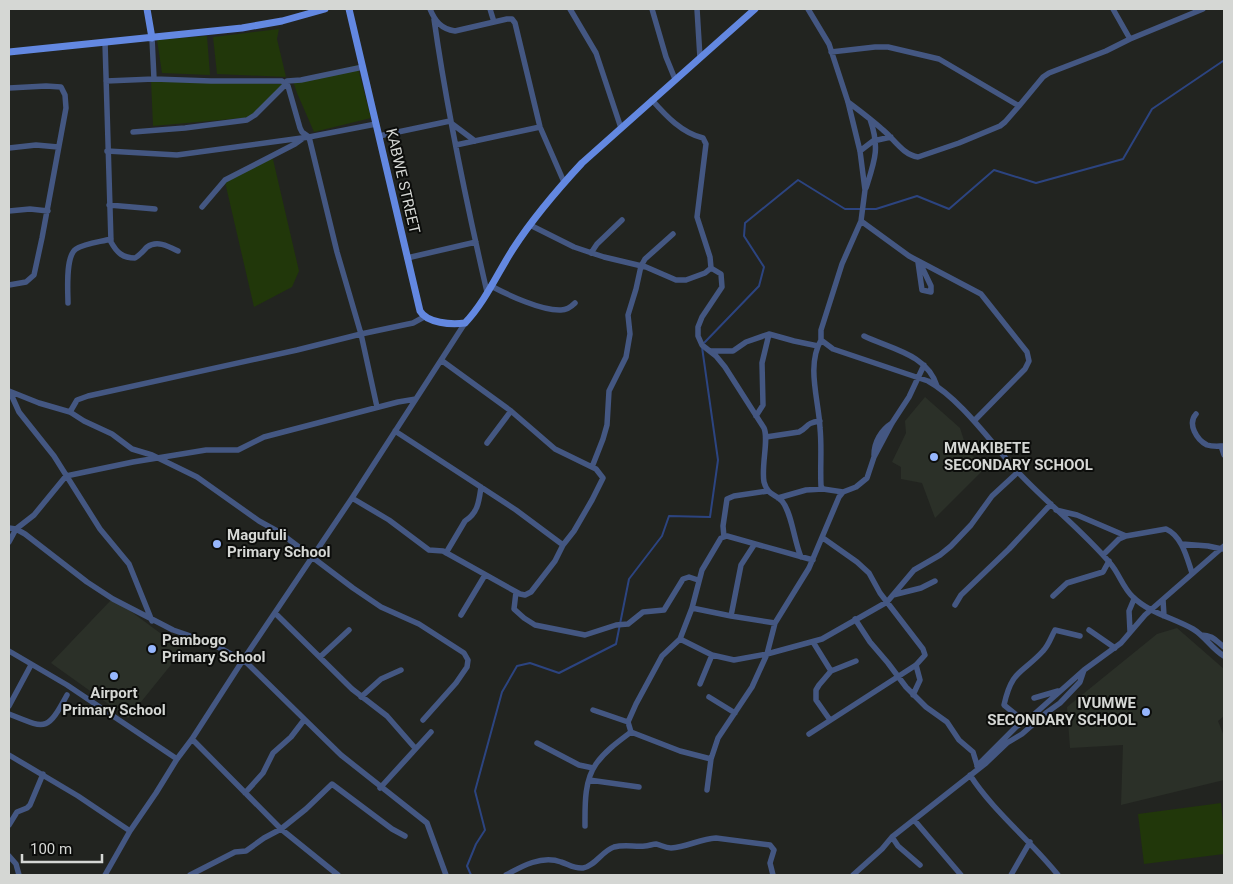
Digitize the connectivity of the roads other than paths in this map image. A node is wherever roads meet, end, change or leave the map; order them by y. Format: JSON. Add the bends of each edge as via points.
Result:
{"nodes":[{"id":1,"x":147,"y":9,"type":"edge"},
{"id":2,"x":325,"y":9,"type":"edge"},
{"id":3,"x":349,"y":9,"type":"edge"},
{"id":4,"x":430,"y":9,"type":"edge"},
{"id":5,"x":490,"y":9,"type":"edge"},
{"id":6,"x":570,"y":9,"type":"edge"},
{"id":7,"x":652,"y":9,"type":"edge"},
{"id":8,"x":698,"y":9,"type":"edge"},
{"id":9,"x":755,"y":9,"type":"edge"},
{"id":10,"x":808,"y":9,"type":"edge"},
{"id":11,"x":1113,"y":9,"type":"edge"},
{"id":12,"x":1203,"y":9,"type":"edge"},
{"id":13,"x":434,"y":19,"type":"junction"},
{"id":14,"x":494,"y":22,"type":"junction"},
{"id":15,"x":152,"y":38,"type":"junction"},
{"id":16,"x":1130,"y":39,"type":"junction"},
{"id":17,"x":105,"y":42,"type":"junction"},
{"id":18,"x":9,"y":52,"type":"edge"},
{"id":19,"x":831,"y":52,"type":"junction"},
{"id":20,"x":700,"y":58,"type":"junction"},
{"id":21,"x":363,"y":67,"type":"junction"},
{"id":22,"x":154,"y":79,"type":"junction"},
{"id":23,"x":675,"y":79,"type":"junction"},
{"id":24,"x":106,"y":81,"type":"junction"},
{"id":25,"x":287,"y":82,"type":"junction"},
{"id":26,"x":9,"y":88,"type":"edge"},
{"id":27,"x":652,"y":100,"type":"junction"},
{"id":28,"x":848,"y":102,"type":"junction"},
{"id":29,"x":1019,"y":106,"type":"junction"},
{"id":30,"x":870,"y":119,"type":"junction"},
{"id":31,"x":451,"y":122,"type":"junction"},
{"id":32,"x":376,"y":124,"type":"junction"},
{"id":33,"x":540,"y":127,"type":"junction"},
{"id":34,"x":621,"y":128,"type":"junction"},
{"id":35,"x":133,"y":132,"type":"dead end"},
{"id":36,"x":379,"y":136,"type":"junction"},
{"id":37,"x":309,"y":137,"type":"junction"},
{"id":38,"x":891,"y":137,"type":"junction"},
{"id":39,"x":302,"y":139,"type":"junction"},
{"id":40,"x":876,"y":140,"type":"junction"},
{"id":41,"x":476,"y":141,"type":"junction"},
{"id":42,"x":456,"y":145,"type":"junction"},
{"id":43,"x":9,"y":148,"type":"edge"},
{"id":44,"x":58,"y":148,"type":"junction"},
{"id":45,"x":860,"y":150,"type":"junction"},
{"id":46,"x":107,"y":151,"type":"junction"},
{"id":47,"x":564,"y":182,"type":"junction"},
{"id":48,"x":865,"y":190,"type":"junction"},
{"id":49,"x":109,"y":205,"type":"junction"},
{"id":50,"x":202,"y":207,"type":"dead end"},
{"id":51,"x":155,"y":209,"type":"dead end"},
{"id":52,"x":9,"y":211,"type":"edge"},
{"id":53,"x":48,"y":211,"type":"junction"},
{"id":54,"x":622,"y":220,"type":"dead end"},
{"id":55,"x":861,"y":221,"type":"junction"},
{"id":56,"x":530,"y":225,"type":"junction"},
{"id":57,"x":673,"y":234,"type":"dead end"},
{"id":58,"x":111,"y":239,"type":"junction"},
{"id":59,"x":476,"y":242,"type":"junction"},
{"id":60,"x":178,"y":251,"type":"dead end"},
{"id":61,"x":592,"y":254,"type":"junction"},
{"id":62,"x":407,"y":258,"type":"junction"},
{"id":63,"x":641,"y":266,"type":"junction"},
{"id":64,"x":712,"y":268,"type":"junction"},
{"id":65,"x":9,"y":285,"type":"edge"},
{"id":66,"x":489,"y":289,"type":"junction"},
{"id":67,"x":575,"y":303,"type":"dead end"},
{"id":68,"x":68,"y":304,"type":"dead end"},
{"id":69,"x":424,"y":317,"type":"junction"},
{"id":70,"x":465,"y":323,"type":"junction"},
{"id":71,"x":361,"y":334,"type":"junction"},
{"id":72,"x":769,"y":334,"type":"junction"},
{"id":73,"x":864,"y":336,"type":"dead end"},
{"id":74,"x":819,"y":343,"type":"junction"},
{"id":75,"x":706,"y":349,"type":"junction"},
{"id":76,"x":441,"y":360,"type":"junction"},
{"id":77,"x":924,"y":365,"type":"junction"},
{"id":78,"x":918,"y":378,"type":"junction"},
{"id":79,"x":936,"y":386,"type":"junction"},
{"id":80,"x":10,"y":391,"type":"edge"},
{"id":81,"x":416,"y":399,"type":"junction"},
{"id":82,"x":377,"y":407,"type":"junction"},
{"id":83,"x":510,"y":411,"type":"junction"},
{"id":84,"x":70,"y":412,"type":"junction"},
{"id":85,"x":1196,"y":414,"type":"dead end"},
{"id":86,"x":756,"y":416,"type":"junction"},
{"id":87,"x":820,"y":421,"type":"junction"},
{"id":88,"x":974,"y":421,"type":"junction"},
{"id":89,"x":395,"y":431,"type":"junction"},
{"id":90,"x":766,"y":437,"type":"junction"},
{"id":91,"x":487,"y":443,"type":"dead end"},
{"id":92,"x":1223,"y":446,"type":"edge"},
{"id":93,"x":1224,"y":455,"type":"edge"},
{"id":94,"x":159,"y":458,"type":"junction"},
{"id":95,"x":592,"y":467,"type":"junction"},
{"id":96,"x":1018,"y":472,"type":"junction"},
{"id":97,"x":66,"y":476,"type":"junction"},
{"id":98,"x":481,"y":487,"type":"junction"},
{"id":99,"x":823,"y":490,"type":"junction"},
{"id":100,"x":768,"y":491,"type":"junction"},
{"id":101,"x":843,"y":492,"type":"junction"},
{"id":102,"x":352,"y":498,"type":"junction"},
{"id":103,"x":778,"y":498,"type":"junction"},
{"id":104,"x":1051,"y":504,"type":"junction"},
{"id":105,"x":1056,"y":510,"type":"junction"},
{"id":106,"x":9,"y":528,"type":"edge"},
{"id":107,"x":16,"y":529,"type":"junction"},
{"id":108,"x":1126,"y":536,"type":"junction"},
{"id":109,"x":724,"y":537,"type":"junction"},
{"id":110,"x":823,"y":538,"type":"junction"},
{"id":111,"x":9,"y":542,"type":"edge"},
{"id":112,"x":1182,"y":544,"type":"junction"},
{"id":113,"x":563,"y":545,"type":"junction"},
{"id":114,"x":754,"y":545,"type":"junction"},
{"id":115,"x":1223,"y":548,"type":"edge"},
{"id":116,"x":446,"y":553,"type":"junction"},
{"id":117,"x":1103,"y":555,"type":"junction"},
{"id":118,"x":801,"y":557,"type":"junction"},
{"id":119,"x":312,"y":558,"type":"junction"},
{"id":120,"x":813,"y":560,"type":"junction"},
{"id":121,"x":1109,"y":562,"type":"junction"},
{"id":122,"x":1192,"y":573,"type":"junction"},
{"id":123,"x":485,"y":575,"type":"junction"},
{"id":124,"x":698,"y":580,"type":"junction"},
{"id":125,"x":934,"y":581,"type":"dead end"},
{"id":126,"x":516,"y":592,"type":"junction"},
{"id":127,"x":893,"y":595,"type":"junction"},
{"id":128,"x":1053,"y":596,"type":"dead end"},
{"id":129,"x":1134,"y":599,"type":"junction"},
{"id":130,"x":1163,"y":600,"type":"junction"},
{"id":131,"x":887,"y":602,"type":"junction"},
{"id":132,"x":955,"y":605,"type":"dead end"},
{"id":133,"x":692,"y":608,"type":"junction"},
{"id":134,"x":1151,"y":610,"type":"junction"},
{"id":135,"x":275,"y":613,"type":"junction"},
{"id":136,"x":461,"y":615,"type":"dead end"},
{"id":137,"x":731,"y":616,"type":"junction"},
{"id":138,"x":1164,"y":616,"type":"junction"},
{"id":139,"x":856,"y":619,"type":"junction"},
{"id":140,"x":152,"y":621,"type":"junction"},
{"id":141,"x":775,"y":624,"type":"junction"},
{"id":142,"x":349,"y":630,"type":"dead end"},
{"id":143,"x":1090,"y":630,"type":"dead end"},
{"id":144,"x":1130,"y":631,"type":"junction"},
{"id":145,"x":1201,"y":635,"type":"junction"},
{"id":146,"x":1080,"y":636,"type":"dead end"},
{"id":147,"x":680,"y":639,"type":"junction"},
{"id":148,"x":813,"y":642,"type":"junction"},
{"id":149,"x":1224,"y":647,"type":"edge"},
{"id":150,"x":1116,"y":648,"type":"junction"},
{"id":151,"x":9,"y":652,"type":"edge"},
{"id":152,"x":767,"y":654,"type":"junction"},
{"id":153,"x":712,"y":655,"type":"junction"},
{"id":154,"x":1224,"y":656,"type":"edge"},
{"id":155,"x":320,"y":657,"type":"junction"},
{"id":156,"x":243,"y":660,"type":"junction"},
{"id":157,"x":856,"y":661,"type":"dead end"},
{"id":158,"x":31,"y":665,"type":"junction"},
{"id":159,"x":916,"y":665,"type":"junction"},
{"id":160,"x":401,"y":670,"type":"dead end"},
{"id":161,"x":831,"y":670,"type":"junction"},
{"id":162,"x":1084,"y":670,"type":"junction"},
{"id":163,"x":898,"y":676,"type":"junction"},
{"id":164,"x":700,"y":684,"type":"dead end"},
{"id":165,"x":1061,"y":690,"type":"junction"},
{"id":166,"x":913,"y":694,"type":"junction"},
{"id":167,"x":67,"y":695,"type":"dead end"},
{"id":168,"x":361,"y":697,"type":"junction"},
{"id":169,"x":709,"y":697,"type":"dead end"},
{"id":170,"x":1034,"y":698,"type":"dead end"},
{"id":171,"x":9,"y":706,"type":"edge"},
{"id":172,"x":593,"y":710,"type":"dead end"},
{"id":173,"x":734,"y":713,"type":"junction"},
{"id":174,"x":9,"y":714,"type":"edge"},
{"id":175,"x":304,"y":720,"type":"junction"},
{"id":176,"x":423,"y":720,"type":"dead end"},
{"id":177,"x":830,"y":720,"type":"junction"},
{"id":178,"x":1024,"y":721,"type":"junction"},
{"id":179,"x":628,"y":722,"type":"junction"},
{"id":180,"x":431,"y":732,"type":"dead end"},
{"id":181,"x":631,"y":732,"type":"junction"},
{"id":182,"x":809,"y":734,"type":"dead end"},
{"id":183,"x":192,"y":739,"type":"junction"},
{"id":184,"x":537,"y":743,"type":"dead end"},
{"id":185,"x":415,"y":748,"type":"junction"},
{"id":186,"x":9,"y":755,"type":"edge"},
{"id":187,"x":177,"y":759,"type":"junction"},
{"id":188,"x":711,"y":759,"type":"junction"},
{"id":189,"x":593,"y":768,"type":"junction"},
{"id":190,"x":974,"y":770,"type":"junction"},
{"id":191,"x":43,"y":774,"type":"junction"},
{"id":192,"x":589,"y":780,"type":"junction"},
{"id":193,"x":639,"y":787,"type":"dead end"},
{"id":194,"x":380,"y":788,"type":"junction"},
{"id":195,"x":707,"y":790,"type":"dead end"},
{"id":196,"x":245,"y":793,"type":"junction"},
{"id":197,"x":915,"y":821,"type":"junction"},
{"id":198,"x":9,"y":825,"type":"edge"},
{"id":199,"x":585,"y":826,"type":"dead end"},
{"id":200,"x":281,"y":830,"type":"junction"},
{"id":201,"x":130,"y":832,"type":"junction"},
{"id":202,"x":405,"y":836,"type":"dead end"},
{"id":203,"x":892,"y":837,"type":"junction"},
{"id":204,"x":1030,"y":842,"type":"junction"},
{"id":205,"x":9,"y":856,"type":"edge"},
{"id":206,"x":920,"y":865,"type":"dead end"},
{"id":207,"x":19,"y":875,"type":"edge"},
{"id":208,"x":105,"y":875,"type":"edge"},
{"id":209,"x":190,"y":875,"type":"edge"},
{"id":210,"x":338,"y":875,"type":"edge"},
{"id":211,"x":446,"y":875,"type":"edge"},
{"id":212,"x":506,"y":875,"type":"edge"},
{"id":213,"x":773,"y":875,"type":"edge"},
{"id":214,"x":853,"y":875,"type":"edge"},
{"id":215,"x":961,"y":875,"type":"edge"},
{"id":216,"x":1011,"y":875,"type":"edge"},
{"id":217,"x":1058,"y":875,"type":"edge"}],
"edges":[{"from":1,"to":15,"type":"main road"},
{"from":2,"to":15,"type":"main road","via":[[262,24]]},
{"from":3,"to":21,"type":"main road","name":"KABWE STREET"},
{"from":4,"to":13,"type":"street"},
{"from":5,"to":14,"type":"street"},
{"from":6,"to":34,"type":"street","via":[[596,53]]},
{"from":7,"to":23,"type":"street"},
{"from":8,"to":20,"type":"street"},
{"from":9,"to":20,"type":"main road"},
{"from":10,"to":19,"type":"street"},
{"from":11,"to":16,"type":"street"},
{"from":12,"to":16,"type":"street"},
{"from":13,"to":14,"type":"street","via":[[445,29],[454,31]]},
{"from":13,"to":31,"type":"street"},
{"from":14,"to":33,"type":"street","via":[[512,19],[516,23]]},
{"from":15,"to":17,"type":"main road"},
{"from":15,"to":22,"type":"street"},
{"from":16,"to":29,"type":"street","via":[[1049,73]]},
{"from":17,"to":18,"type":"main road"},
{"from":17,"to":24,"type":"street"},
{"from":19,"to":28,"type":"street"},
{"from":19,"to":29,"type":"street","via":[[874,46],[939,59]]},
{"from":20,"to":23,"type":"main road"},
{"from":21,"to":25,"type":"street"},
{"from":21,"to":32,"type":"main road","name":"KABWE STREET"},
{"from":22,"to":24,"type":"street"},
{"from":22,"to":25,"type":"street"},
{"from":23,"to":27,"type":"main road"},
{"from":24,"to":46,"type":"street"},
{"from":25,"to":35,"type":"street","via":[[248,120]]},
{"from":25,"to":37,"type":"street","via":[[300,128]]},
{"from":26,"to":44,"type":"street","via":[[46,86],[64,90],[65,114]]},
{"from":27,"to":34,"type":"main road"},
{"from":27,"to":64,"type":"street","via":[[681,129],[703,138],[706,144],[697,217]]},
{"from":28,"to":30,"type":"street"},
{"from":28,"to":45,"type":"street"},
{"from":29,"to":38,"type":"street","via":[[1000,126],[925,155],[912,156]]},
{"from":30,"to":38,"type":"street"},
{"from":30,"to":40,"type":"street"},
{"from":31,"to":36,"type":"street"},
{"from":31,"to":41,"type":"street"},
{"from":31,"to":42,"type":"street"},
{"from":32,"to":36,"type":"main road","name":"KABWE STREET"},
{"from":32,"to":37,"type":"street"},
{"from":33,"to":41,"type":"street"},
{"from":33,"to":47,"type":"street"},
{"from":34,"to":47,"type":"main road"},
{"from":36,"to":62,"type":"main road","name":"KABWE STREET"},
{"from":37,"to":39,"type":"street"},
{"from":37,"to":71,"type":"street"},
{"from":38,"to":40,"type":"street"},
{"from":39,"to":46,"type":"street","via":[[177,155]]},
{"from":39,"to":50,"type":"street","via":[[225,180]]},
{"from":40,"to":45,"type":"street"},
{"from":40,"to":48,"type":"street","via":[[874,163]]},
{"from":41,"to":42,"type":"street"},
{"from":42,"to":59,"type":"street"},
{"from":43,"to":44,"type":"street"},
{"from":44,"to":53,"type":"street"},
{"from":45,"to":48,"type":"street"},
{"from":46,"to":49,"type":"street"},
{"from":47,"to":56,"type":"main road"},
{"from":48,"to":55,"type":"street"},
{"from":49,"to":51,"type":"street"},
{"from":49,"to":58,"type":"street"},
{"from":52,"to":53,"type":"street","via":[[30,208]]},
{"from":53,"to":65,"type":"street","via":[[34,275],[26,282]]},
{"from":54,"to":61,"type":"street","via":[[597,244]]},
{"from":55,"to":74,"type":"street","via":[[842,264]]},
{"from":55,"to":88,"type":"street","via":[[919,262],[981,294],[1029,355],[1025,369]]},
{"from":56,"to":61,"type":"street"},
{"from":56,"to":66,"type":"main road"},
{"from":57,"to":63,"type":"street","via":[[644,259]]},
{"from":58,"to":60,"type":"street","via":[[119,254],[128,258],[141,255],[153,244]]},
{"from":58,"to":68,"type":"street","via":[[73,252]]},
{"from":59,"to":62,"type":"street"},
{"from":59,"to":66,"type":"street"},
{"from":61,"to":63,"type":"street"},
{"from":62,"to":69,"type":"main road","name":"KABWE STREET"},
{"from":63,"to":64,"type":"street","via":[[681,281]]},
{"from":63,"to":95,"type":"street","via":[[628,315],[630,334],[626,357],[609,391],[604,439]]},
{"from":64,"to":75,"type":"street","via":[[721,274],[722,287],[698,327],[698,336]]},
{"from":66,"to":67,"type":"street","via":[[550,309],[566,309]]},
{"from":66,"to":70,"type":"main road"},
{"from":69,"to":70,"type":"main road"},
{"from":69,"to":71,"type":"street","via":[[413,323]]},
{"from":70,"to":76,"type":"street"},
{"from":71,"to":82,"type":"street"},
{"from":71,"to":84,"type":"street","via":[[88,396],[77,400]]},
{"from":72,"to":74,"type":"street"},
{"from":72,"to":75,"type":"street","via":[[746,342],[733,352]]},
{"from":72,"to":86,"type":"street","via":[[762,363],[763,405]]},
{"from":73,"to":77,"type":"street"},
{"from":74,"to":78,"type":"street"},
{"from":74,"to":87,"type":"street","via":[[815,376]]},
{"from":75,"to":86,"type":"street","via":[[725,367]]},
{"from":76,"to":81,"type":"street"},
{"from":76,"to":83,"type":"street"},
{"from":77,"to":78,"type":"street"},
{"from":77,"to":79,"type":"street"},
{"from":78,"to":79,"type":"street"},
{"from":78,"to":101,"type":"street","via":[[874,457],[867,478]]},
{"from":79,"to":88,"type":"street"},
{"from":80,"to":84,"type":"street"},
{"from":80,"to":97,"type":"street","via":[[18,412]]},
{"from":81,"to":82,"type":"street"},
{"from":81,"to":89,"type":"street"},
{"from":82,"to":94,"type":"street","via":[[264,437],[238,450],[214,449]]},
{"from":83,"to":91,"type":"street"},
{"from":83,"to":95,"type":"street","via":[[555,449]]},
{"from":84,"to":94,"type":"street","via":[[112,434],[132,449]]},
{"from":85,"to":92,"type":"street","via":[[1191,423],[1198,438],[1212,446]]},
{"from":86,"to":90,"type":"street"},
{"from":87,"to":90,"type":"street","via":[[808,424],[798,432]]},
{"from":87,"to":99,"type":"street"},
{"from":88,"to":96,"type":"street"},
{"from":89,"to":98,"type":"street"},
{"from":89,"to":102,"type":"street"},
{"from":90,"to":100,"type":"street","via":[[763,474]]},
{"from":92,"to":93,"type":"street"},
{"from":94,"to":97,"type":"street"},
{"from":94,"to":119,"type":"street","via":[[196,477]]},
{"from":95,"to":113,"type":"street","via":[[603,478],[584,515]]},
{"from":96,"to":104,"type":"street"},
{"from":96,"to":127,"type":"street","via":[[992,496],[951,546],[914,570]]},
{"from":97,"to":107,"type":"street","via":[[34,515]]},
{"from":97,"to":140,"type":"street","via":[[100,529],[132,569]]},
{"from":98,"to":113,"type":"street"},
{"from":98,"to":116,"type":"street","via":[[475,512],[465,521]]},
{"from":99,"to":101,"type":"street"},
{"from":99,"to":103,"type":"street","via":[[806,490]]},
{"from":100,"to":103,"type":"street"},
{"from":100,"to":109,"type":"street","via":[[727,499]]},
{"from":101,"to":110,"type":"street"},
{"from":102,"to":116,"type":"street","via":[[429,550]]},
{"from":102,"to":119,"type":"street"},
{"from":103,"to":118,"type":"street","via":[[786,508]]},
{"from":104,"to":105,"type":"street"},
{"from":104,"to":132,"type":"street","via":[[961,595]]},
{"from":105,"to":108,"type":"street","via":[[1077,515]]},
{"from":105,"to":117,"type":"street"},
{"from":106,"to":107,"type":"street"},
{"from":107,"to":111,"type":"street"},
{"from":107,"to":140,"type":"street","via":[[87,582]]},
{"from":108,"to":112,"type":"street","via":[[1166,529]]},
{"from":108,"to":117,"type":"street"},
{"from":109,"to":114,"type":"street"},
{"from":109,"to":124,"type":"street","via":[[720,538]]},
{"from":110,"to":120,"type":"street"},
{"from":110,"to":131,"type":"street","via":[[863,568]]},
{"from":112,"to":115,"type":"street"},
{"from":112,"to":122,"type":"street"},
{"from":113,"to":126,"type":"street","via":[[531,592]]},
{"from":114,"to":118,"type":"street"},
{"from":114,"to":137,"type":"street","via":[[742,565]]},
{"from":115,"to":122,"type":"street"},
{"from":116,"to":123,"type":"street"},
{"from":117,"to":121,"type":"street"},
{"from":118,"to":120,"type":"street"},
{"from":119,"to":135,"type":"street"},
{"from":119,"to":176,"type":"street","via":[[381,607],[419,624],[467,656],[464,673]]},
{"from":120,"to":141,"type":"street"},
{"from":121,"to":128,"type":"street","via":[[1103,572],[1067,583]]},
{"from":121,"to":129,"type":"street"},
{"from":122,"to":130,"type":"street"},
{"from":123,"to":126,"type":"street"},
{"from":123,"to":136,"type":"street"},
{"from":124,"to":126,"type":"street","via":[[683,579],[664,610],[643,612],[628,624],[585,635],[542,627],[529,621],[514,609]]},
{"from":124,"to":133,"type":"street"},
{"from":125,"to":127,"type":"street"},
{"from":127,"to":131,"type":"street"},
{"from":129,"to":134,"type":"street"},
{"from":129,"to":144,"type":"street","via":[[1129,611]]},
{"from":130,"to":134,"type":"street"},
{"from":130,"to":138,"type":"street"},
{"from":131,"to":139,"type":"street"},
{"from":131,"to":159,"type":"street","via":[[924,652],[924,658]]},
{"from":133,"to":137,"type":"street"},
{"from":133,"to":147,"type":"street"},
{"from":134,"to":138,"type":"street"},
{"from":134,"to":144,"type":"street"},
{"from":135,"to":155,"type":"street"},
{"from":135,"to":156,"type":"street"},
{"from":137,"to":141,"type":"street"},
{"from":138,"to":145,"type":"street"},
{"from":139,"to":148,"type":"street"},
{"from":139,"to":163,"type":"street"},
{"from":140,"to":156,"type":"street","via":[[211,643]]},
{"from":141,"to":152,"type":"street"},
{"from":142,"to":155,"type":"street"},
{"from":143,"to":150,"type":"street"},
{"from":144,"to":150,"type":"street"},
{"from":145,"to":149,"type":"street","via":[[1211,636]]},
{"from":145,"to":154,"type":"street"},
{"from":146,"to":178,"type":"street","via":[[1055,630],[1045,649],[1014,676],[1004,705]]},
{"from":147,"to":153,"type":"street"},
{"from":147,"to":179,"type":"street","via":[[662,656]]},
{"from":148,"to":152,"type":"street"},
{"from":148,"to":161,"type":"street"},
{"from":150,"to":162,"type":"street"},
{"from":151,"to":158,"type":"street"},
{"from":152,"to":153,"type":"street","via":[[734,660]]},
{"from":152,"to":173,"type":"street","via":[[752,687]]},
{"from":153,"to":164,"type":"street"},
{"from":155,"to":168,"type":"street"},
{"from":156,"to":175,"type":"street"},
{"from":156,"to":183,"type":"street"},
{"from":157,"to":161,"type":"street"},
{"from":158,"to":171,"type":"street"},
{"from":158,"to":187,"type":"street","via":[[67,685]]},
{"from":159,"to":163,"type":"street"},
{"from":159,"to":166,"type":"street","via":[[920,680]]},
{"from":160,"to":168,"type":"street","via":[[381,679]]},
{"from":161,"to":177,"type":"street","via":[[821,680],[815,697]]},
{"from":162,"to":165,"type":"street"},
{"from":162,"to":190,"type":"street","via":[[1080,682],[1060,703]]},
{"from":163,"to":166,"type":"street"},
{"from":163,"to":177,"type":"street"},
{"from":165,"to":170,"type":"street"},
{"from":165,"to":178,"type":"street"},
{"from":166,"to":190,"type":"street","via":[[947,722],[959,740],[973,752]]},
{"from":167,"to":174,"type":"street","via":[[54,718],[45,724],[35,725]]},
{"from":168,"to":185,"type":"street","via":[[387,716]]},
{"from":169,"to":173,"type":"street"},
{"from":172,"to":179,"type":"street"},
{"from":173,"to":188,"type":"street","via":[[718,738]]},
{"from":175,"to":194,"type":"street"},
{"from":175,"to":196,"type":"street","via":[[273,753],[263,773]]},
{"from":177,"to":182,"type":"street"},
{"from":178,"to":190,"type":"street"},
{"from":179,"to":181,"type":"street"},
{"from":180,"to":185,"type":"street"},
{"from":181,"to":188,"type":"street"},
{"from":181,"to":189,"type":"street"},
{"from":183,"to":187,"type":"street"},
{"from":183,"to":196,"type":"street"},
{"from":184,"to":189,"type":"street"},
{"from":185,"to":194,"type":"street"},
{"from":186,"to":191,"type":"street"},
{"from":187,"to":201,"type":"street"},
{"from":188,"to":195,"type":"street"},
{"from":189,"to":192,"type":"street"},
{"from":190,"to":197,"type":"street"},
{"from":190,"to":204,"type":"street","via":[[987,798]]},
{"from":191,"to":198,"type":"street","via":[[30,805],[17,812]]},
{"from":191,"to":201,"type":"street"},
{"from":192,"to":193,"type":"street"},
{"from":192,"to":199,"type":"street"},
{"from":194,"to":211,"type":"street","via":[[427,823]]},
{"from":196,"to":200,"type":"street"},
{"from":197,"to":203,"type":"street"},
{"from":197,"to":215,"type":"street"},
{"from":200,"to":202,"type":"street","via":[[332,784]]},
{"from":200,"to":209,"type":"street","via":[[248,850],[235,852]]},
{"from":200,"to":210,"type":"street"},
{"from":201,"to":208,"type":"street"},
{"from":203,"to":206,"type":"street"},
{"from":203,"to":214,"type":"street"},
{"from":204,"to":216,"type":"street"},
{"from":204,"to":217,"type":"street"},
{"from":205,"to":207,"type":"street"},
{"from":212,"to":213,"type":"street","via":[[544,860],[586,868],[608,849],[620,845],[656,844],[672,848],[716,838],[770,845],[774,850],[770,863]]}]}
